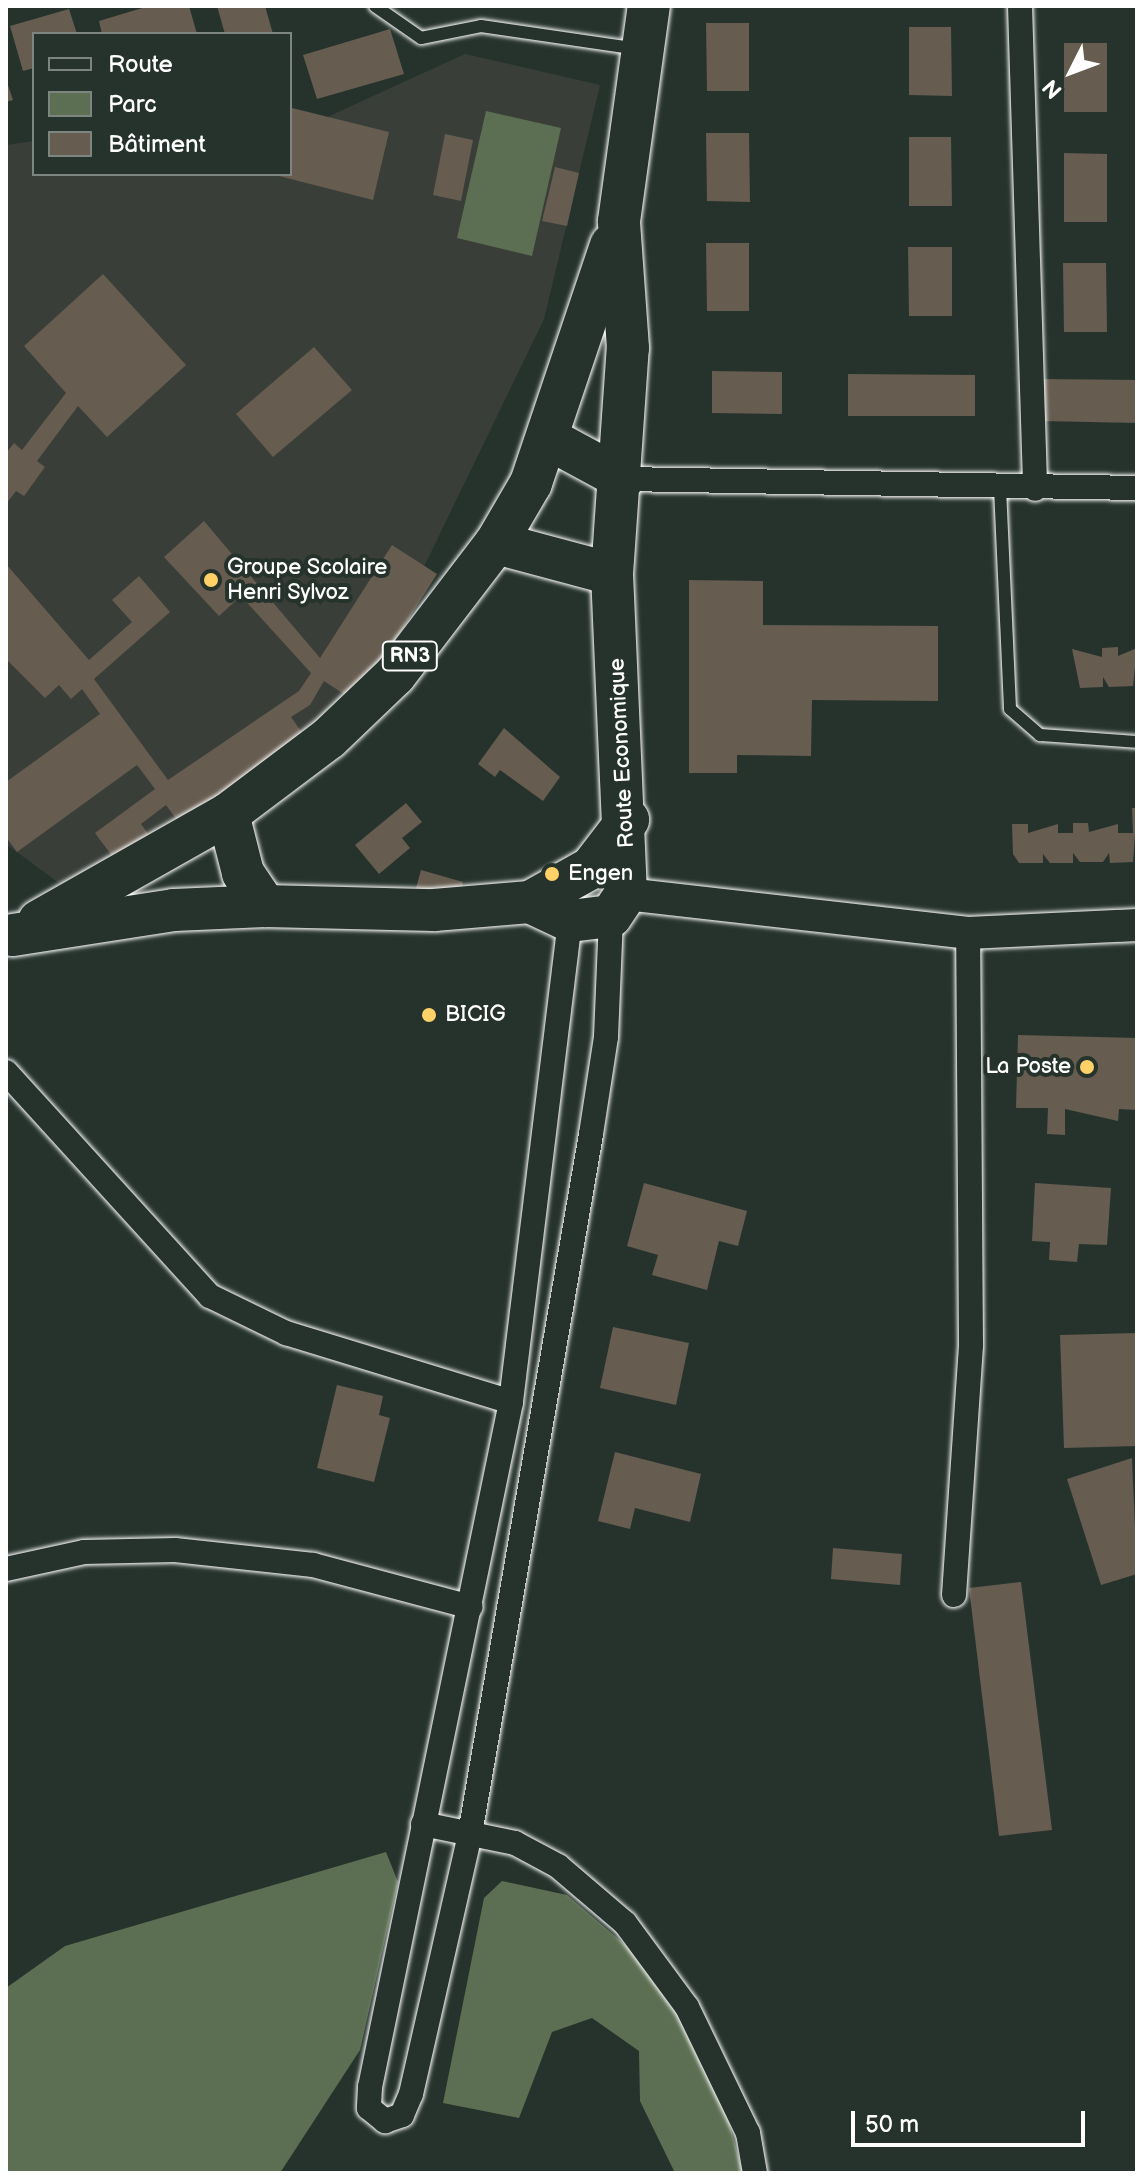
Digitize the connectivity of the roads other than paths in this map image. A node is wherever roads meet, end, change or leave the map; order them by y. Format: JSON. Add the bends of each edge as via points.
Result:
{"nodes":[{"id":1,"x":375,"y":6,"type":"edge"},
{"id":2,"x":649,"y":6,"type":"edge"},
{"id":3,"x":1020,"y":6,"type":"edge"},
{"id":4,"x":638,"y":49,"type":"junction"},
{"id":5,"x":619,"y":221,"type":"junction"},
{"id":6,"x":549,"y":439,"type":"junction"},
{"id":7,"x":623,"y":479,"type":"junction"},
{"id":8,"x":1000,"y":488,"type":"junction"},
{"id":9,"x":1137,"y":488,"type":"edge"},
{"id":10,"x":1035,"y":489,"type":"junction"},
{"id":11,"x":496,"y":543,"type":"junction"},
{"id":12,"x":612,"y":574,"type":"junction"},
{"id":13,"x":1137,"y":742,"type":"edge"},
{"id":14,"x":228,"y":814,"type":"junction"},
{"id":15,"x":628,"y":820,"type":"junction"},
{"id":16,"x":530,"y":902,"type":"junction"},
{"id":17,"x":618,"y":905,"type":"junction"},
{"id":18,"x":265,"y":906,"type":"junction"},
{"id":19,"x":570,"y":921,"type":"junction"},
{"id":20,"x":1137,"y":925,"type":"edge"},
{"id":21,"x":968,"y":933,"type":"junction"},
{"id":22,"x":8,"y":935,"type":"edge"},
{"id":23,"x":6,"y":1072,"type":"edge"},
{"id":24,"x":511,"y":1402,"type":"junction"},
{"id":25,"x":6,"y":1569,"type":"edge"},
{"id":26,"x":954,"y":1595,"type":"dead end"},
{"id":27,"x":471,"y":1607,"type":"junction"},
{"id":28,"x":423,"y":1824,"type":"junction"},
{"id":29,"x":470,"y":1834,"type":"junction"},
{"id":30,"x":755,"y":2173,"type":"edge"}],
"edges":[{"from":1,"to":4,"type":"lane","via":[[421,38],[481,26],[587,36]]},
{"from":2,"to":4,"type":"highway","name":"Route Economique","number":"RN3"},
{"from":3,"to":10,"type":"street"},
{"from":4,"to":5,"type":"highway","name":"Route Economique","number":"RN3"},
{"from":5,"to":6,"type":"highway","name":"Route Economique","number":"RN3"},
{"from":5,"to":7,"type":"highway","name":"Route Economique","number":"RN3","via":[[628,348]]},
{"from":6,"to":7,"type":"highway"},
{"from":6,"to":11,"type":"highway","name":"Route Economique","number":"RN3"},
{"from":7,"to":8,"type":"street"},
{"from":7,"to":12,"type":"highway","name":"Route Economique","number":"RN3"},
{"from":8,"to":10,"type":"street"},
{"from":8,"to":13,"type":"lane","via":[[1010,709],[1040,735]]},
{"from":9,"to":10,"type":"street"},
{"from":11,"to":12,"type":"highway"},
{"from":11,"to":14,"type":"highway","name":"Route Economique","number":"RN3","via":[[395,675],[329,738]]},
{"from":12,"to":15,"type":"highway","name":"Route Economique","number":"RN3"},
{"from":14,"to":18,"type":"highway","via":[[243,873]]},
{"from":14,"to":22,"type":"highway","name":"Route Economique","number":"RN3"},
{"from":15,"to":16,"type":"highway","via":[[591,868]]},
{"from":15,"to":17,"type":"highway","name":"Route Economique","number":"RN3"},
{"from":16,"to":18,"type":"highway","name":"Route Economique","number":"RN3","via":[[434,910]]},
{"from":16,"to":19,"type":"highway"},
{"from":17,"to":19,"type":"highway"},
{"from":17,"to":21,"type":"street"},
{"from":17,"to":29,"type":"street","via":[[593,1120]]},
{"from":18,"to":22,"type":"highway","name":"Route Economique","number":"RN3","via":[[174,910]]},
{"from":19,"to":24,"type":"street"},
{"from":20,"to":21,"type":"street"},
{"from":21,"to":26,"type":"street","via":[[971,1345]]},
{"from":23,"to":24,"type":"street","via":[[210,1296],[286,1333]]},
{"from":24,"to":27,"type":"street"},
{"from":25,"to":27,"type":"street","via":[[84,1552],[175,1550],[313,1565]]},
{"from":27,"to":28,"type":"street"},
{"from":28,"to":29,"type":"street"},
{"from":28,"to":29,"type":"street","via":[[370,2087],[369,2108],[385,2121],[402,2115],[411,2094]]},
{"from":29,"to":30,"type":"street","via":[[515,1843],[558,1866],[625,1923],[687,2007],[748,2133]]}]}
